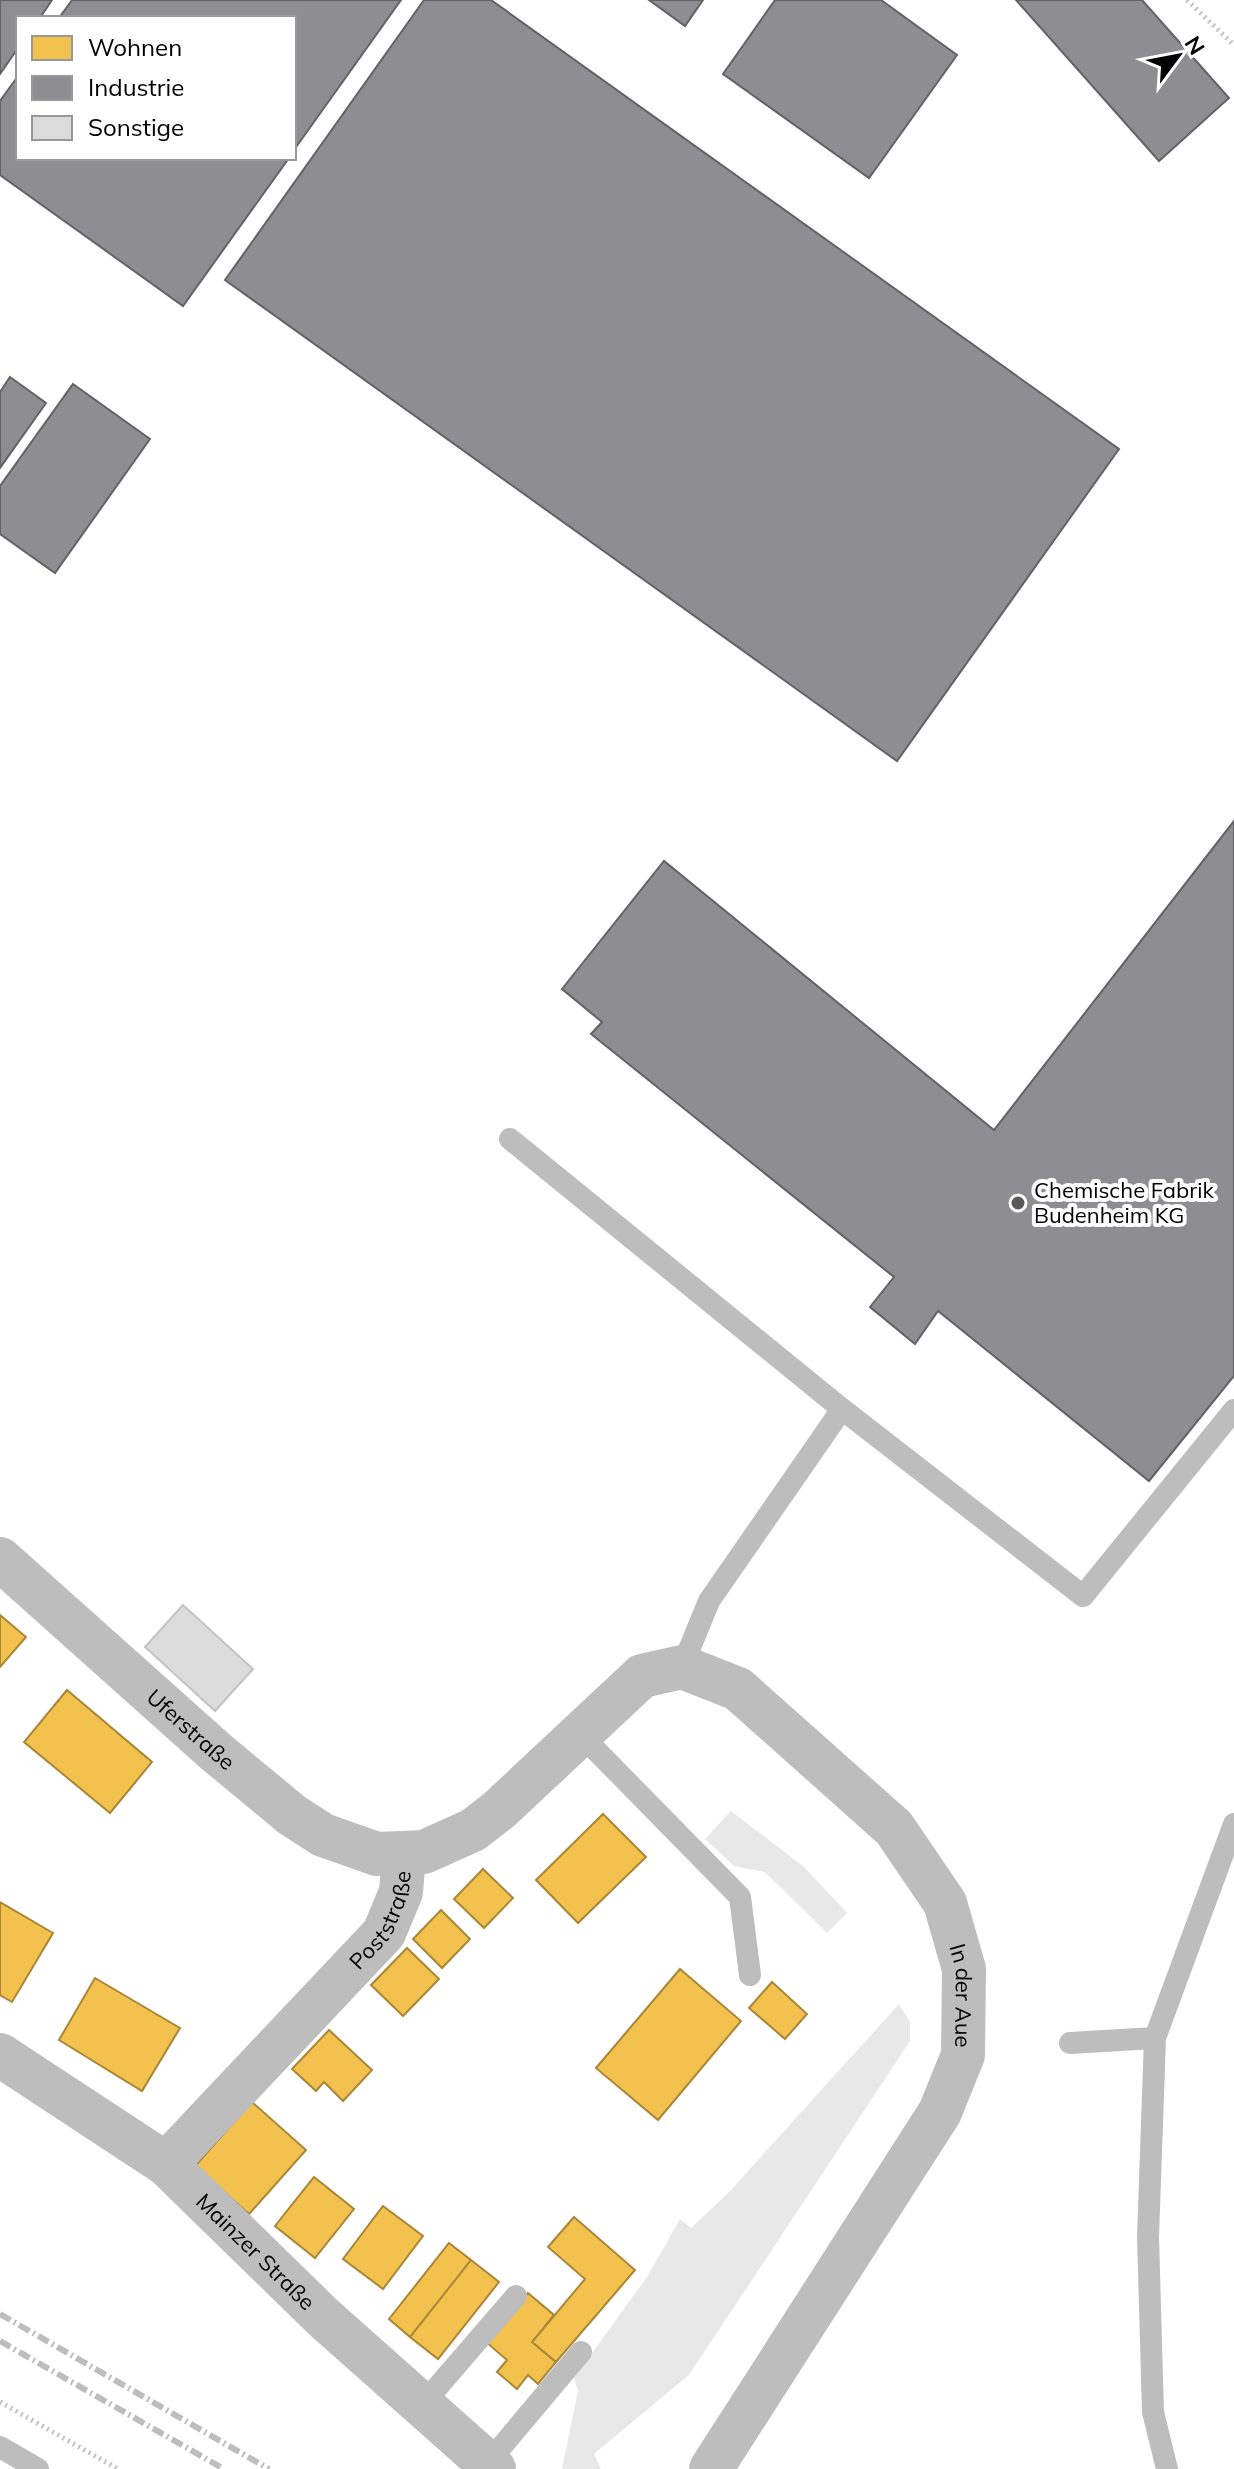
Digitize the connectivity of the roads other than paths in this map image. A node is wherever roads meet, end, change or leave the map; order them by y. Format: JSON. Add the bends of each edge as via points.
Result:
{"nodes":[{"id":1,"x":510,"y":1139,"type":"dead end"},
{"id":2,"x":842,"y":1409,"type":"junction"},
{"id":3,"x":1234,"y":1410,"type":"edge"},
{"id":4,"x":0,"y":1559,"type":"edge"},
{"id":5,"x":662,"y":1671,"type":"junction"},
{"id":6,"x":580,"y":1734,"type":"junction"},
{"id":7,"x":1234,"y":1824,"type":"edge"},
{"id":8,"x":404,"y":1854,"type":"junction"},
{"id":9,"x":750,"y":1975,"type":"dead end"},
{"id":10,"x":1155,"y":2038,"type":"junction"},
{"id":11,"x":1070,"y":2043,"type":"dead end"},
{"id":12,"x":0,"y":2055,"type":"edge"},
{"id":13,"x":166,"y":2164,"type":"junction"},
{"id":14,"x":516,"y":2296,"type":"dead end"},
{"id":15,"x":581,"y":2352,"type":"dead end"},
{"id":16,"x":422,"y":2405,"type":"junction"},
{"id":17,"x":0,"y":2447,"type":"edge"},
{"id":18,"x":490,"y":2466,"type":"edge"},
{"id":19,"x":38,"y":2469,"type":"edge"},
{"id":20,"x":711,"y":2469,"type":"edge"},
{"id":21,"x":1167,"y":2469,"type":"edge"}],
"edges":[{"from":1,"to":2,"type":"lane"},
{"from":2,"to":3,"type":"lane","via":[[1083,1596]]},
{"from":2,"to":5,"type":"lane"},
{"from":4,"to":8,"type":"street","name":"Uferstraße","via":[[292,1815],[348,1846]]},
{"from":5,"to":6,"type":"street","name":"Poststraße"},
{"from":5,"to":20,"type":"street","name":"In der Aue","via":[[738,1689],[894,1828],[945,1903],[964,1969],[963,2055],[940,2112]]},
{"from":6,"to":8,"type":"street","name":"Poststraße","via":[[473,1830],[450,1843]]},
{"from":6,"to":9,"type":"lane","via":[[740,1897]]},
{"from":7,"to":10,"type":"lane"},
{"from":8,"to":13,"type":"street","name":"Poststraße","via":[[401,1892],[384,1933]]},
{"from":10,"to":11,"type":"lane"},
{"from":10,"to":21,"type":"lane","via":[[1150,2317],[1153,2412]]},
{"from":12,"to":13,"type":"street","name":"Mainzer Straße"},
{"from":13,"to":16,"type":"street","name":"Mainzer Straße"},
{"from":14,"to":16,"type":"lane"},
{"from":15,"to":18,"type":"lane"},
{"from":16,"to":18,"type":"street","name":"Mainzer Straße"},
{"from":17,"to":19,"type":"lane"}]}
